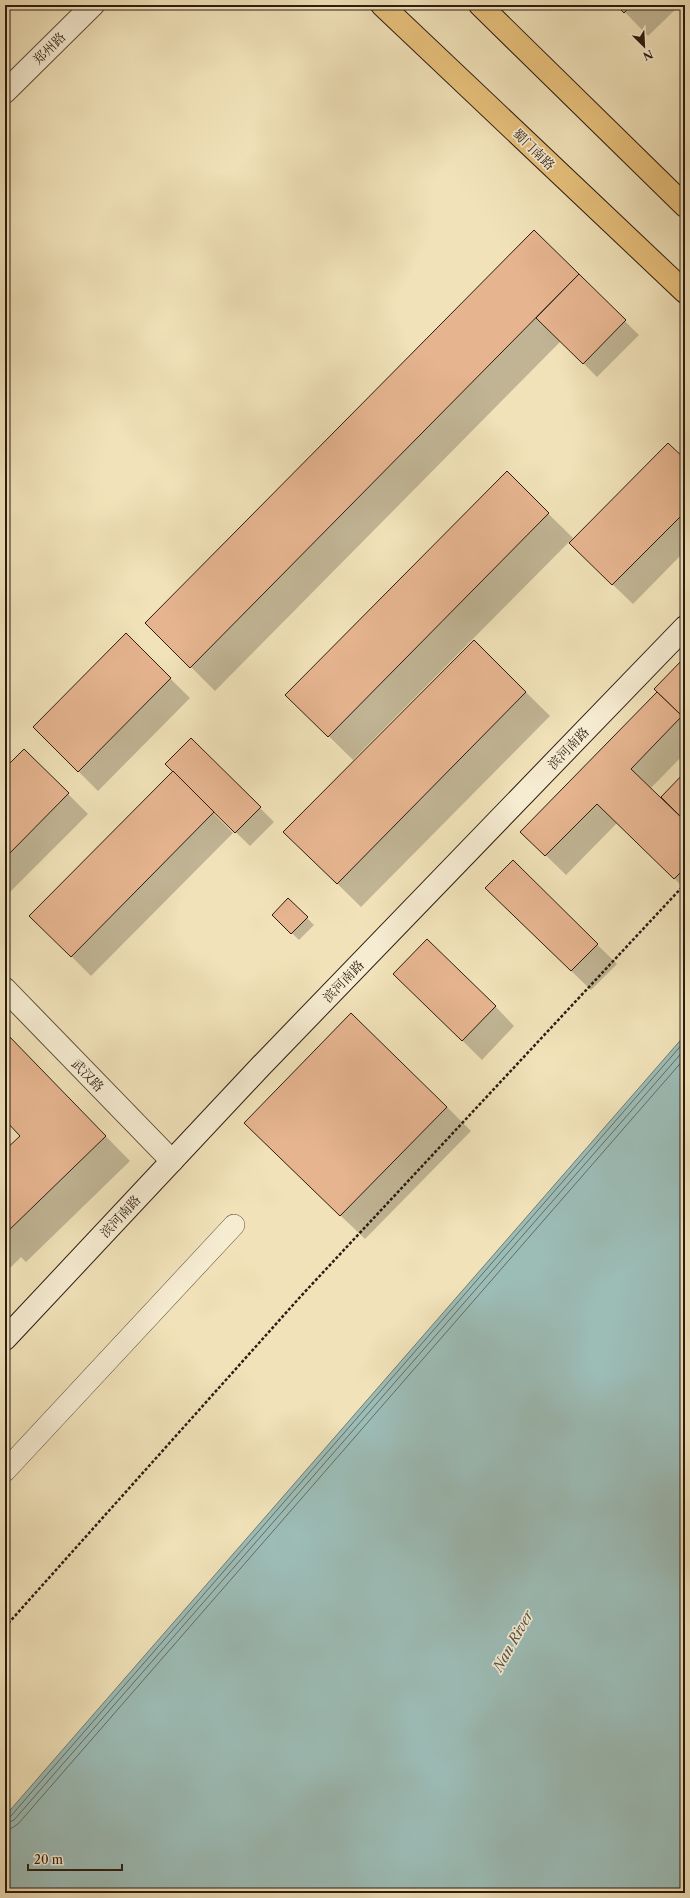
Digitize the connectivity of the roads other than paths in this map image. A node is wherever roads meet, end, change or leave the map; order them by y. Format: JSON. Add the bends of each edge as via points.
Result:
{"nodes":[{"id":1,"x":93,"y":5,"type":"edge"},
{"id":2,"x":382,"y":5,"type":"edge"},
{"id":3,"x":480,"y":5,"type":"edge"},
{"id":4,"x":5,"y":92,"type":"edge"},
{"id":5,"x":685,"y":206,"type":"edge"},
{"id":6,"x":685,"y":292,"type":"edge"},
{"id":7,"x":685,"y":627,"type":"edge"},
{"id":8,"x":5,"y":989,"type":"edge"},
{"id":9,"x":172,"y":1161,"type":"junction"},
{"id":10,"x":234,"y":1225,"type":"dead end"},
{"id":11,"x":5,"y":1339,"type":"edge"},
{"id":12,"x":5,"y":1471,"type":"edge"}],
"edges":[{"from":1,"to":4,"type":"main road","name":"郑州路"},
{"from":2,"to":6,"type":"highway","name":"蜀门南路"},
{"from":3,"to":5,"type":"highway"},
{"from":7,"to":9,"type":"main road","name":"滨河南路"},
{"from":8,"to":9,"type":"main road","name":"武汉路"},
{"from":9,"to":11,"type":"main road","name":"滨河南路"},
{"from":10,"to":12,"type":"street"}]}
